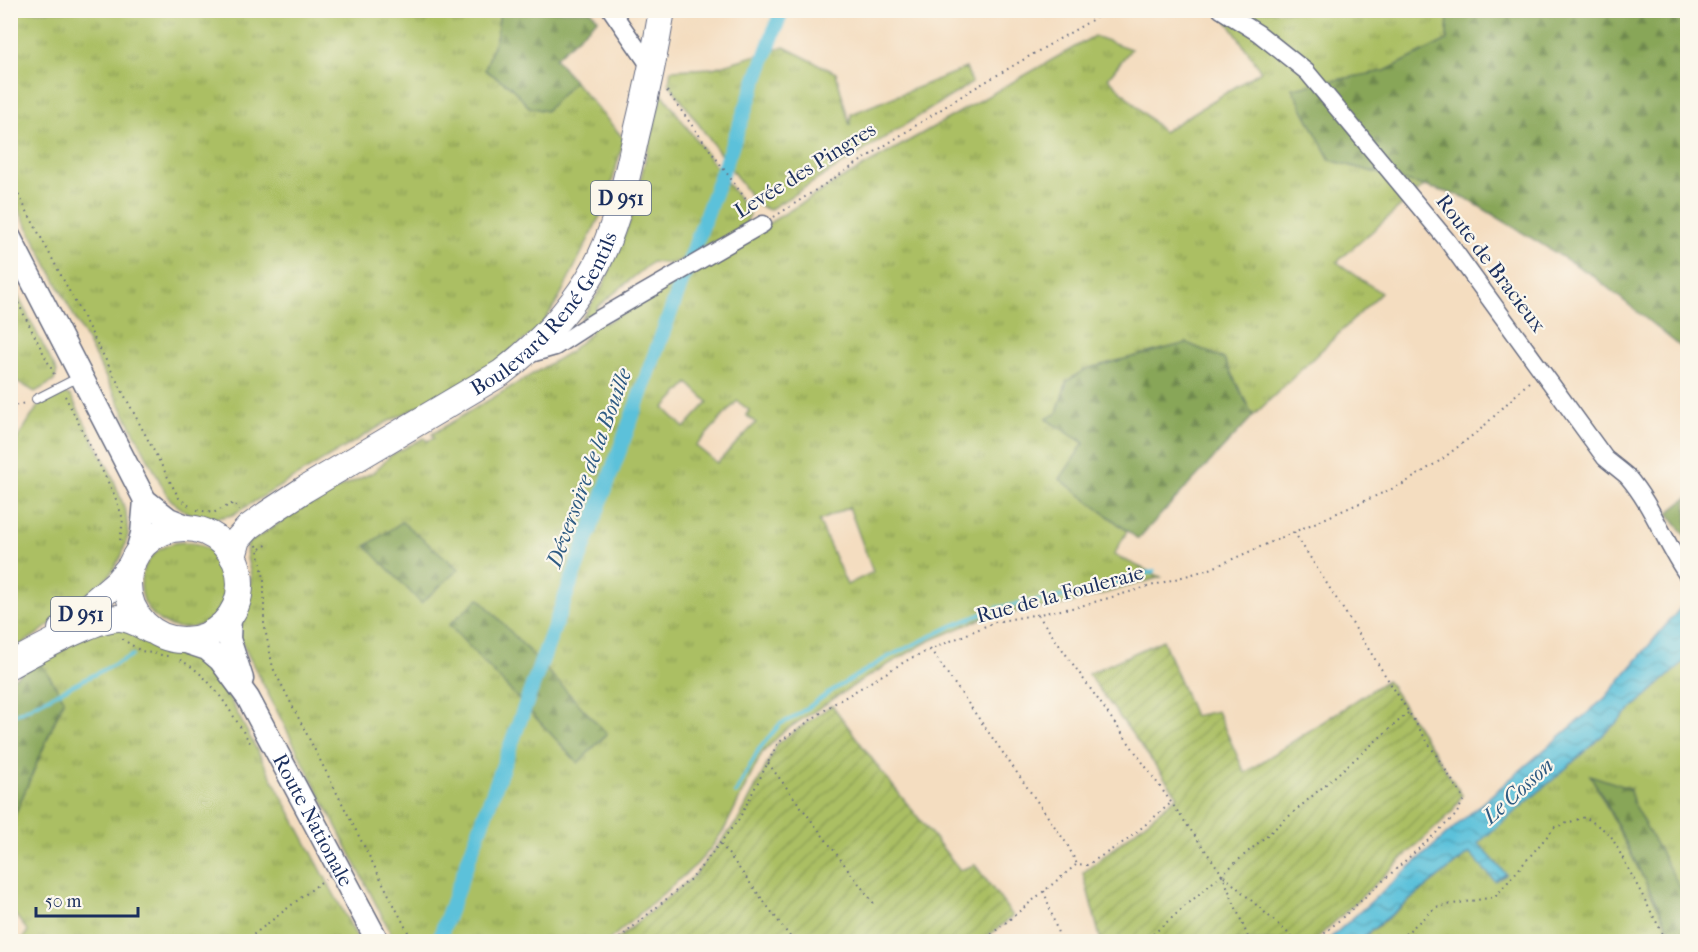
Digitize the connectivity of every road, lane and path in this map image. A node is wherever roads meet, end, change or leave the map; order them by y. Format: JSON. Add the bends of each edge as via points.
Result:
{"nodes":[{"id":1,"x":611,"y":10,"type":"edge"},
{"id":2,"x":662,"y":10,"type":"edge"},
{"id":3,"x":1108,"y":10,"type":"edge"},
{"id":4,"x":1221,"y":10,"type":"edge"},
{"id":5,"x":658,"y":78,"type":"junction"},
{"id":6,"x":763,"y":224,"type":"junction"},
{"id":7,"x":10,"y":238,"type":"edge"},
{"id":8,"x":10,"y":287,"type":"edge"},
{"id":9,"x":521,"y":357,"type":"junction"},
{"id":10,"x":1543,"y":369,"type":"junction"},
{"id":11,"x":81,"y":376,"type":"junction"},
{"id":12,"x":60,"y":387,"type":"junction"},
{"id":13,"x":36,"y":399,"type":"joint"},
{"id":14,"x":10,"y":407,"type":"edge"},
{"id":15,"x":172,"y":487,"type":"dead end"},
{"id":16,"x":167,"y":489,"type":"dead end"},
{"id":17,"x":305,"y":489,"type":"junction"},
{"id":18,"x":146,"y":500,"type":"junction"},
{"id":19,"x":198,"y":530,"type":"junction"},
{"id":20,"x":1294,"y":532,"type":"junction"},
{"id":21,"x":268,"y":544,"type":"dead end"},
{"id":22,"x":260,"y":549,"type":"dead end"},
{"id":23,"x":129,"y":556,"type":"junction"},
{"id":24,"x":233,"y":556,"type":"junction"},
{"id":25,"x":1688,"y":576,"type":"edge"},
{"id":26,"x":1038,"y":615,"type":"junction"},
{"id":27,"x":230,"y":617,"type":"junction"},
{"id":28,"x":109,"y":619,"type":"junction"},
{"id":29,"x":153,"y":631,"type":"junction"},
{"id":30,"x":180,"y":640,"type":"junction"},
{"id":31,"x":930,"y":650,"type":"junction"},
{"id":32,"x":17,"y":661,"type":"edge"},
{"id":33,"x":248,"y":698,"type":"junction"},
{"id":34,"x":1408,"y":713,"type":"junction"},
{"id":35,"x":250,"y":744,"type":"dead end"},
{"id":36,"x":768,"y":762,"type":"junction"},
{"id":37,"x":1171,"y":803,"type":"junction"},
{"id":38,"x":721,"y":844,"type":"junction"},
{"id":39,"x":1077,"y":864,"type":"junction"},
{"id":40,"x":339,"y":868,"type":"junction"},
{"id":41,"x":1222,"y":874,"type":"junction"},
{"id":42,"x":1044,"y":891,"type":"junction"},
{"id":43,"x":875,"y":905,"type":"dead end"},
{"id":44,"x":244,"y":942,"type":"edge"},
{"id":45,"x":378,"y":942,"type":"edge"},
{"id":46,"x":615,"y":942,"type":"edge"},
{"id":47,"x":794,"y":942,"type":"edge"},
{"id":48,"x":982,"y":942,"type":"edge"},
{"id":49,"x":1061,"y":942,"type":"edge"},
{"id":50,"x":1144,"y":942,"type":"edge"},
{"id":51,"x":1250,"y":942,"type":"edge"},
{"id":52,"x":1298,"y":942,"type":"edge"},
{"id":53,"x":1315,"y":942,"type":"edge"},
{"id":54,"x":1396,"y":942,"type":"edge"},
{"id":55,"x":1667,"y":942,"type":"edge"}],
"edges":[{"from":1,"to":5,"type":"street"},
{"from":2,"to":5,"type":"main road","name":"Boulevard René Gentils","number":"D 951"},
{"from":3,"to":6,"type":"path","name":"Levée des Pingres","via":[[968,92]]},
{"from":4,"to":10,"type":"street","name":"Route de Bracieux","via":[[1307,72],[1446,239]]},
{"from":5,"to":6,"type":"path"},
{"from":5,"to":9,"type":"main road","name":"Boulevard René Gentils","number":"D 951","via":[[605,247],[589,279],[569,306]]},
{"from":6,"to":9,"type":"street","name":"Levée des Pingres","via":[[555,347]]},
{"from":7,"to":11,"type":"main road"},
{"from":8,"to":12,"type":"path"},
{"from":9,"to":17,"type":"main road","name":"Boulevard René Gentils","number":"D 951","via":[[501,373]]},
{"from":10,"to":20,"type":"path","name":"Rue de la Fouleraie","via":[[1482,428],[1441,460],[1403,484]]},
{"from":10,"to":25,"type":"street","name":"Route de Bracieux","via":[[1605,458],[1627,476]]},
{"from":11,"to":12,"type":"lane"},
{"from":11,"to":18,"type":"main road"},
{"from":12,"to":13,"type":"lane"},
{"from":12,"to":23,"type":"path","via":[[114,494]]},
{"from":13,"to":14,"type":"path"},
{"from":15,"to":16,"type":"path"},
{"from":17,"to":19,"type":"main road","name":"Boulevard René Gentils","number":"D 951","via":[[230,524]]},
{"from":17,"to":24,"type":"main road","name":"Boulevard René Gentils","number":"D 951","via":[[249,527],[235,543]]},
{"from":18,"to":19,"type":"main road","via":[[169,519]]},
{"from":18,"to":23,"type":"main road","via":[[142,534]]},
{"from":19,"to":23,"type":"main road","via":[[167,531]]},
{"from":19,"to":24,"type":"main road","via":[[223,544]]},
{"from":20,"to":26,"type":"path","name":"Rue de la Fouleraie","via":[[1210,569]]},
{"from":20,"to":34,"type":"path"},
{"from":21,"to":22,"type":"path"},
{"from":23,"to":29,"type":"main road","via":[[129,596],[137,616]]},
{"from":23,"to":32,"type":"main road","number":"D 951","via":[[116,583],[98,600]]},
{"from":24,"to":27,"type":"main road","via":[[240,588]]},
{"from":26,"to":31,"type":"path","name":"Rue de la Fouleraie","via":[[995,622]]},
{"from":26,"to":37,"type":"path"},
{"from":27,"to":30,"type":"main road","via":[[205,636]]},
{"from":27,"to":33,"type":"main road","name":"Route Nationale","via":[[229,639]]},
{"from":28,"to":29,"type":"main road","number":"D 951","via":[[132,620]]},
{"from":28,"to":32,"type":"main road","number":"D 951"},
{"from":28,"to":35,"type":"path","via":[[116,634],[141,651],[175,658],[197,672],[214,688]]},
{"from":29,"to":30,"type":"main road"},
{"from":30,"to":33,"type":"main road","name":"Route Nationale","via":[[207,649]]},
{"from":31,"to":36,"type":"path","name":"Rue de la Fouleraie","via":[[832,705],[778,743]]},
{"from":31,"to":39,"type":"path","via":[[1067,844]]},
{"from":33,"to":40,"type":"main road","name":"Route Nationale"},
{"from":34,"to":41,"type":"path"},
{"from":34,"to":53,"type":"path","via":[[1464,799],[1456,814]]},
{"from":36,"to":38,"type":"path","name":"Rue de la Fouleraie","via":[[739,819]]},
{"from":36,"to":43,"type":"path"},
{"from":37,"to":39,"type":"path","via":[[1127,840],[1087,865]]},
{"from":37,"to":41,"type":"path"},
{"from":38,"to":46,"type":"path","name":"Rue de la Fouleraie","via":[[694,876]]},
{"from":38,"to":47,"type":"path"},
{"from":39,"to":42,"type":"path"},
{"from":40,"to":44,"type":"path"},
{"from":40,"to":45,"type":"main road","name":"Route Nationale"},
{"from":41,"to":50,"type":"path"},
{"from":41,"to":51,"type":"path"},
{"from":41,"to":52,"type":"path"},
{"from":42,"to":48,"type":"path"},
{"from":42,"to":49,"type":"path"},
{"from":54,"to":55,"type":"path","via":[[1436,907],[1495,897],[1555,827],[1585,817],[1610,834]]}]}
